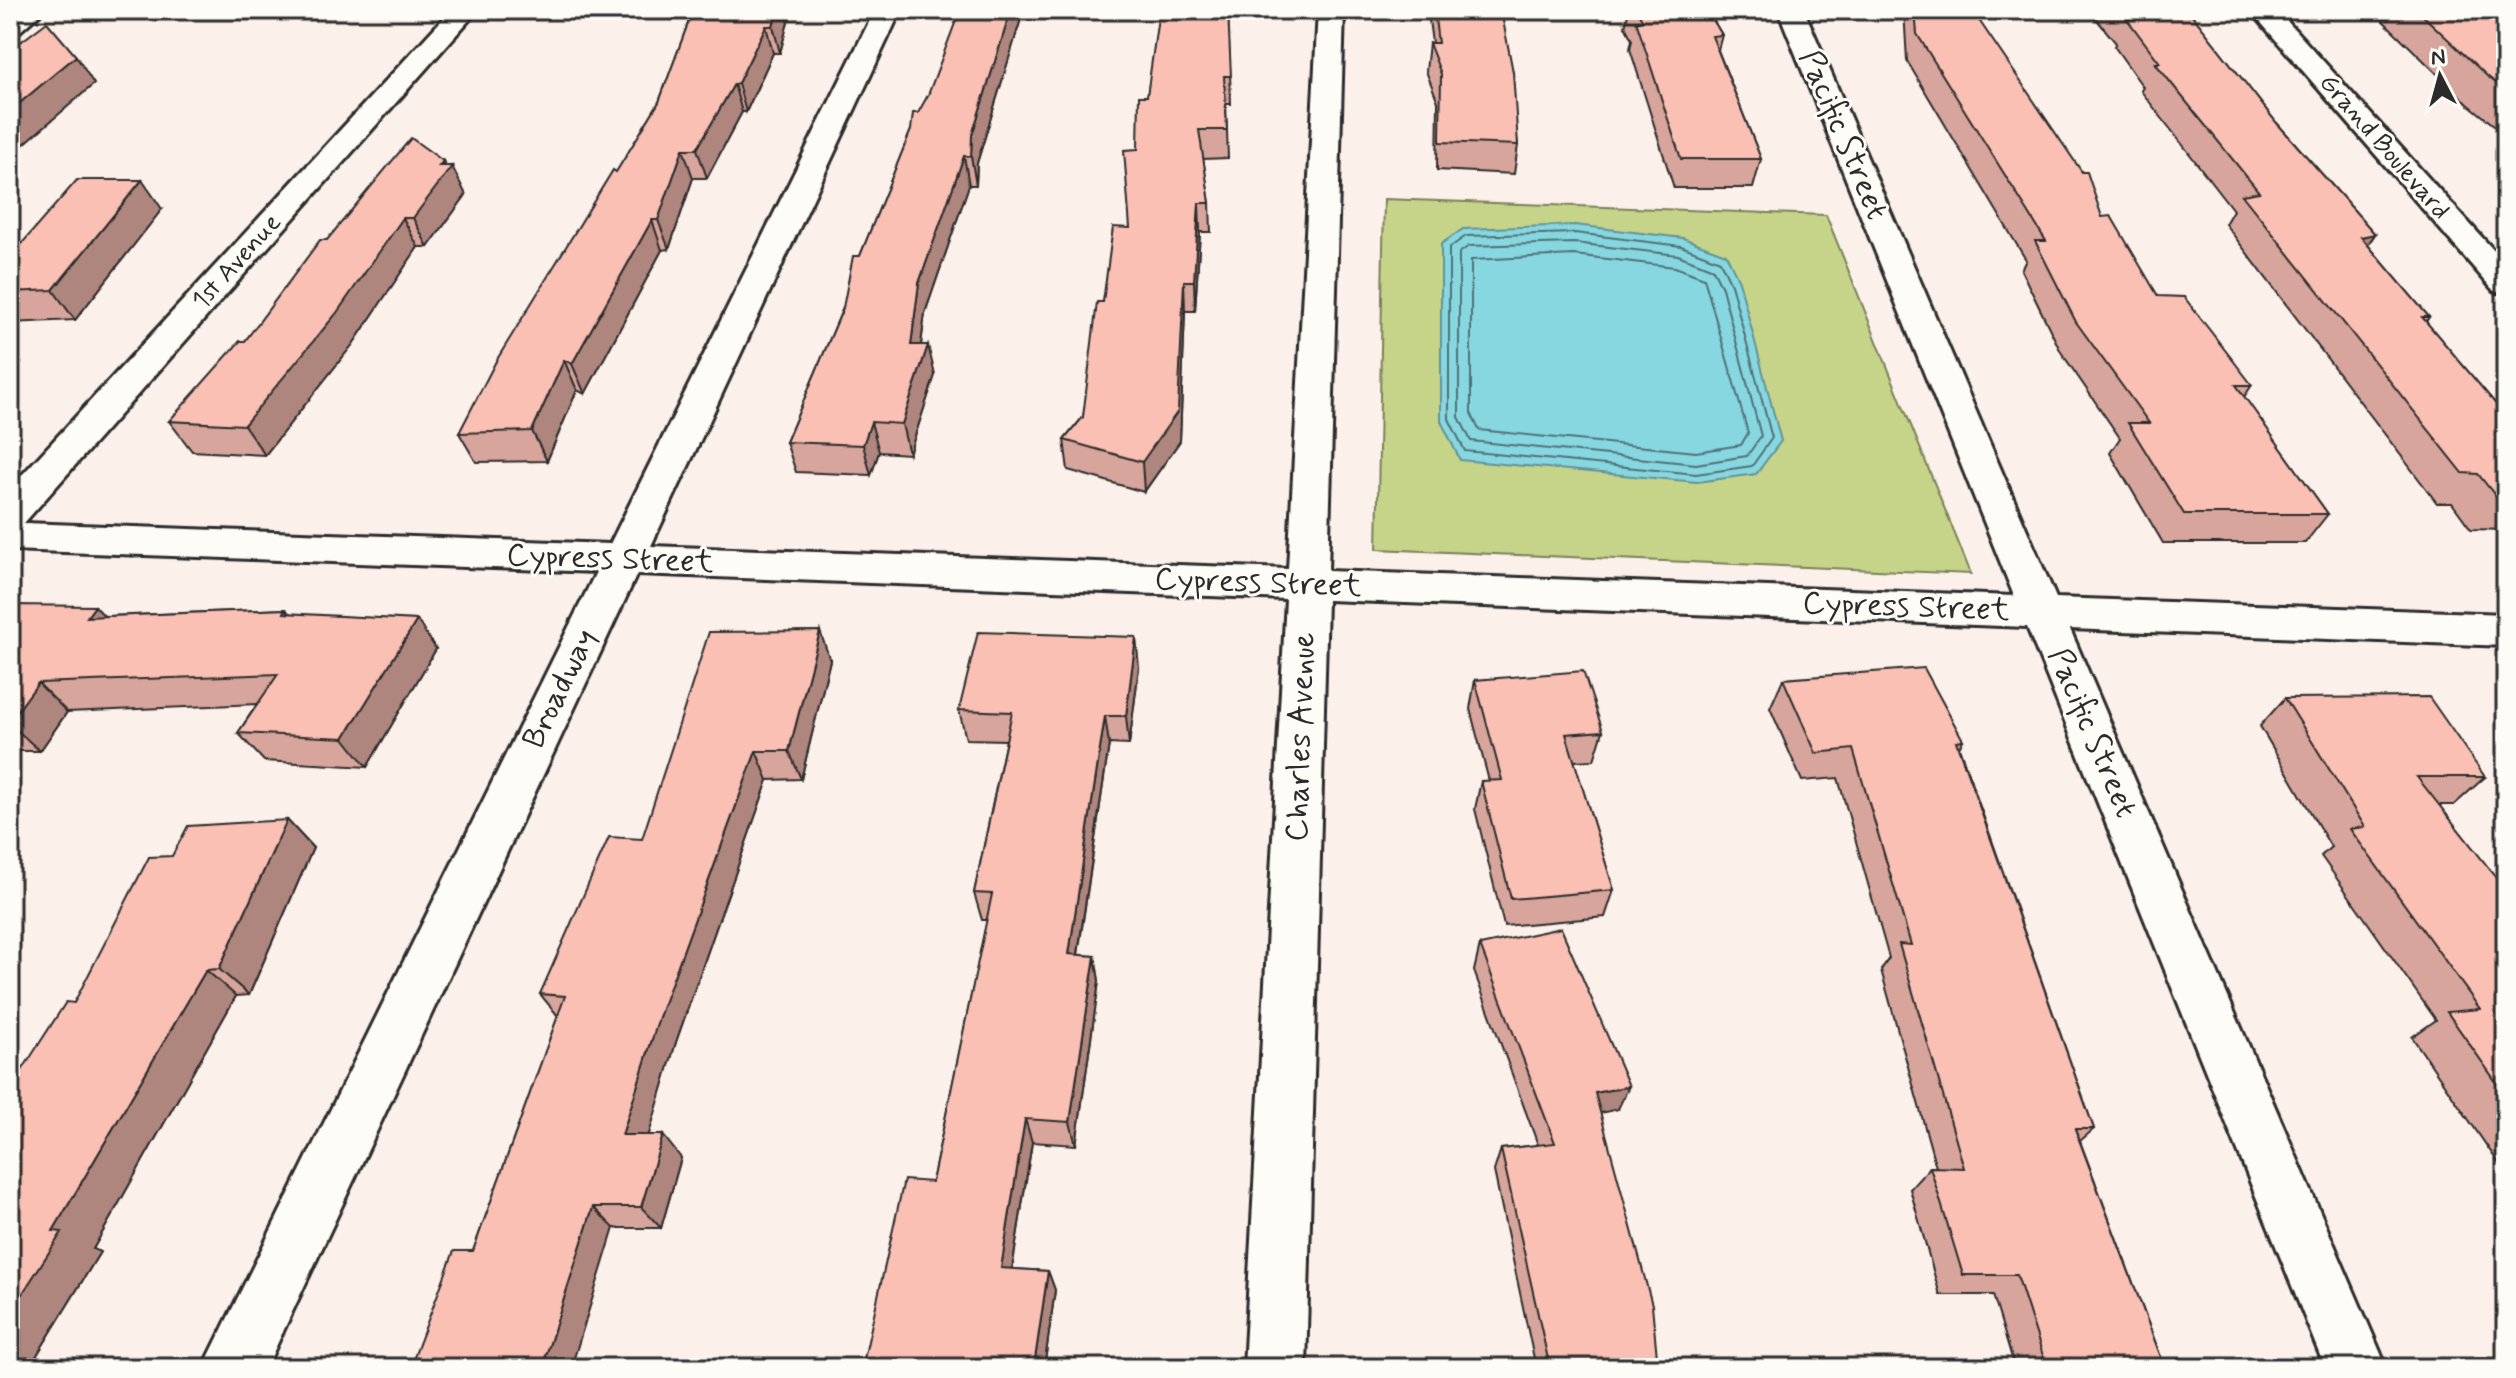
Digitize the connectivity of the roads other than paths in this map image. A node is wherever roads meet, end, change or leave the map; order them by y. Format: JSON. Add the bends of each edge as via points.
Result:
{"nodes":[{"id":1,"x":31,"y":10,"type":"edge"},
{"id":2,"x":465,"y":10,"type":"edge"},
{"id":3,"x":888,"y":10,"type":"edge"},
{"id":4,"x":1331,"y":10,"type":"edge"},
{"id":5,"x":1791,"y":10,"type":"edge"},
{"id":6,"x":2263,"y":10,"type":"edge"},
{"id":7,"x":10,"y":26,"type":"edge"},
{"id":8,"x":2506,"y":284,"type":"edge"},
{"id":9,"x":10,"y":513,"type":"edge"},
{"id":10,"x":10,"y":536,"type":"edge"},
{"id":11,"x":622,"y":559,"type":"junction"},
{"id":12,"x":1307,"y":585,"type":"junction"},
{"id":13,"x":2041,"y":612,"type":"junction"},
{"id":14,"x":2506,"y":630,"type":"edge"},
{"id":15,"x":234,"y":1368,"type":"edge"},
{"id":16,"x":1275,"y":1368,"type":"edge"},
{"id":17,"x":2356,"y":1368,"type":"edge"}],
"edges":[{"from":1,"to":7,"type":"street"},
{"from":2,"to":9,"type":"street","name":"1st Avenue"},
{"from":3,"to":11,"type":"street","name":"Broadway"},
{"from":4,"to":12,"type":"street","name":"Charles Avenue"},
{"from":5,"to":13,"type":"street","name":"Pacific Street"},
{"from":6,"to":8,"type":"street","name":"Grand Boulevard"},
{"from":10,"to":11,"type":"street","name":"Cypress Street"},
{"from":11,"to":12,"type":"street","name":"Cypress Street"},
{"from":11,"to":15,"type":"street","name":"Broadway"},
{"from":12,"to":13,"type":"street","name":"Cypress Street"},
{"from":12,"to":16,"type":"street","name":"Charles Avenue"},
{"from":13,"to":14,"type":"street","name":"Cypress Street"},
{"from":13,"to":17,"type":"street","name":"Pacific Street"}]}
